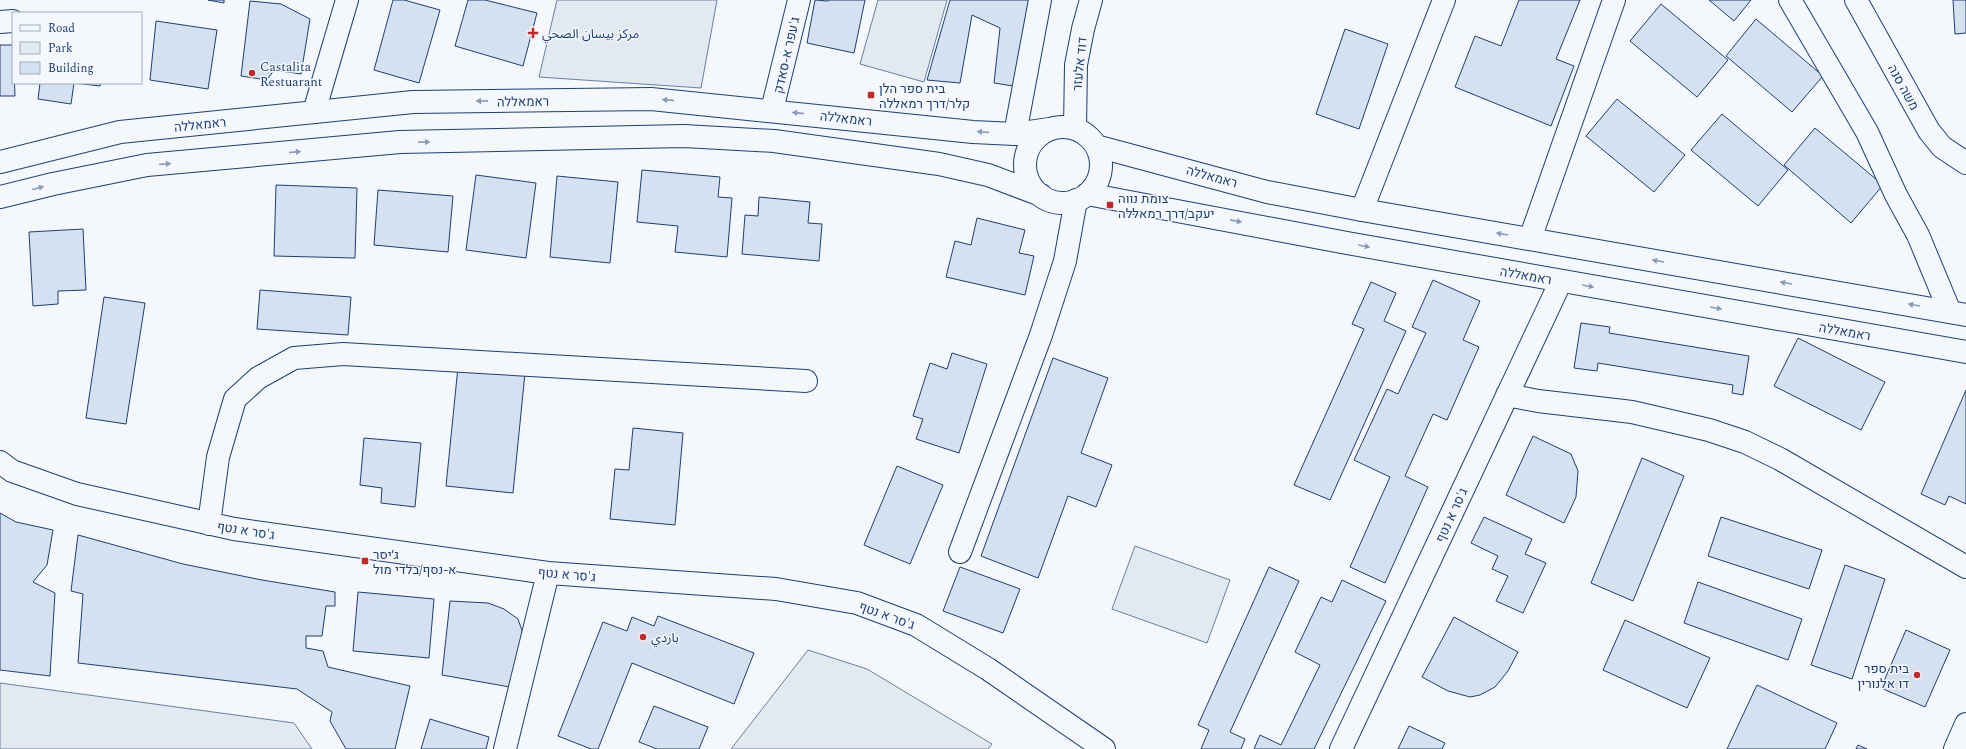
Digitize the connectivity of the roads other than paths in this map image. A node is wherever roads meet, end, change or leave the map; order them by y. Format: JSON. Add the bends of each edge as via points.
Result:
{"nodes":[{"id":1,"x":347,"y":0,"type":"edge"},
{"id":2,"x":799,"y":0,"type":"edge"},
{"id":3,"x":1040,"y":0,"type":"edge"},
{"id":4,"x":1091,"y":0,"type":"edge"},
{"id":5,"x":1444,"y":0,"type":"edge"},
{"id":6,"x":1614,"y":0,"type":"edge"},
{"id":7,"x":1790,"y":0,"type":"edge"},
{"id":8,"x":1856,"y":0,"type":"edge"},
{"id":9,"x":12,"y":21,"type":"edge"},
{"id":10,"x":0,"y":22,"type":"edge"},
{"id":11,"x":772,"y":110,"type":"junction"},
{"id":12,"x":314,"y":112,"type":"junction"},
{"id":13,"x":1075,"y":128,"type":"junction"},
{"id":14,"x":1049,"y":129,"type":"junction"},
{"id":15,"x":1015,"y":134,"type":"junction"},
{"id":16,"x":1096,"y":146,"type":"junction"},
{"id":17,"x":0,"y":162,"type":"edge"},
{"id":18,"x":1966,"y":163,"type":"edge"},
{"id":19,"x":1041,"y":196,"type":"junction"},
{"id":20,"x":1082,"y":197,"type":"junction"},
{"id":21,"x":0,"y":198,"type":"edge"},
{"id":22,"x":1362,"y":210,"type":"junction"},
{"id":23,"x":1530,"y":239,"type":"junction"},
{"id":24,"x":1561,"y":281,"type":"junction"},
{"id":25,"x":1958,"y":313,"type":"edge"},
{"id":26,"x":1966,"y":352,"type":"edge"},
{"id":27,"x":806,"y":381,"type":"dead end"},
{"id":28,"x":1507,"y":395,"type":"junction"},
{"id":29,"x":0,"y":462,"type":"edge"},
{"id":30,"x":209,"y":524,"type":"junction"},
{"id":31,"x":960,"y":552,"type":"dead end"},
{"id":32,"x":1966,"y":567,"type":"edge"},
{"id":33,"x":548,"y":573,"type":"junction"},
{"id":34,"x":1966,"y":724,"type":"edge"},
{"id":35,"x":505,"y":749,"type":"edge"},
{"id":36,"x":1104,"y":749,"type":"edge"},
{"id":37,"x":1341,"y":749,"type":"edge"},
{"id":38,"x":1955,"y":749,"type":"edge"}],
"edges":[{"from":1,"to":12,"type":"main road"},
{"from":2,"to":11,"type":"main road","name":"ג'עפר א-סאדק"},
{"from":3,"to":15,"type":"main road"},
{"from":4,"to":13,"type":"main road","name":"דוד אלעזר","via":[[1076,65]]},
{"from":5,"to":22,"type":"main road"},
{"from":6,"to":23,"type":"main road"},
{"from":7,"to":25,"type":"main road","via":[[1867,132],[1896,195]]},
{"from":8,"to":18,"type":"main road","name":"משה סנה","via":[[1930,131],[1942,147]]},
{"from":9,"to":10,"type":"main road"},
{"from":11,"to":12,"type":"main road","name":"ראמאללה","one_way":true,"via":[[651,99],[413,102]]},
{"from":15,"to":11,"type":"main road","name":"ראמאללה","one_way":true,"via":[[973,132]]},
{"from":12,"to":17,"type":"main road","name":"ראמאללה","via":[[120,132]]},
{"from":13,"to":14,"type":"main road","via":[[1062,126]]},
{"from":13,"to":16,"type":"main road","via":[[1088,136]]},
{"from":14,"to":15,"type":"main road","name":"ראמאללה"},
{"from":14,"to":19,"type":"main road","via":[[1038,136],[1030,146],[1025,161],[1026,174]]},
{"from":16,"to":20,"type":"main road","via":[[1101,159],[1100,172],[1096,184]]},
{"from":16,"to":22,"type":"main road","name":"ראמאללה","via":[[1267,192]]},
{"from":19,"to":20,"type":"main road","via":[[1063,203]]},
{"from":21,"to":19,"type":"main road","one_way":true,"via":[[53,184],[147,165],[400,142],[684,136],[774,141],[939,164],[988,175]]},
{"from":20,"to":24,"type":"main road","name":"ראמאללה","one_way":true},
{"from":20,"to":31,"type":"main road","via":[[1043,328]]},
{"from":23,"to":22,"type":"main road","name":"ראמאללה","one_way":true},
{"from":25,"to":23,"type":"main road","name":"ראמאללה","one_way":true},
{"from":24,"to":26,"type":"main road","name":"ראמאללה","one_way":true},
{"from":24,"to":28,"type":"main road","name":"ג'סר א נטף"},
{"from":27,"to":30,"type":"main road","via":[[343,354],[294,358],[258,378],[235,399],[218,457]]},
{"from":28,"to":32,"type":"main road","via":[[1632,412],[1686,424],[1745,442],[1780,459]]},
{"from":28,"to":37,"type":"main road","name":"ג'סר א נטף"},
{"from":29,"to":30,"type":"main road","name":"ג'סר א נטף","via":[[12,471],[77,494]]},
{"from":30,"to":33,"type":"main road","name":"ג'סר א נטף"},
{"from":33,"to":35,"type":"main road"},
{"from":33,"to":36,"type":"main road","name":"ג'סר א נטף","via":[[776,589],[857,603],[916,625],[988,669]]},
{"from":34,"to":38,"type":"main road"}]}
